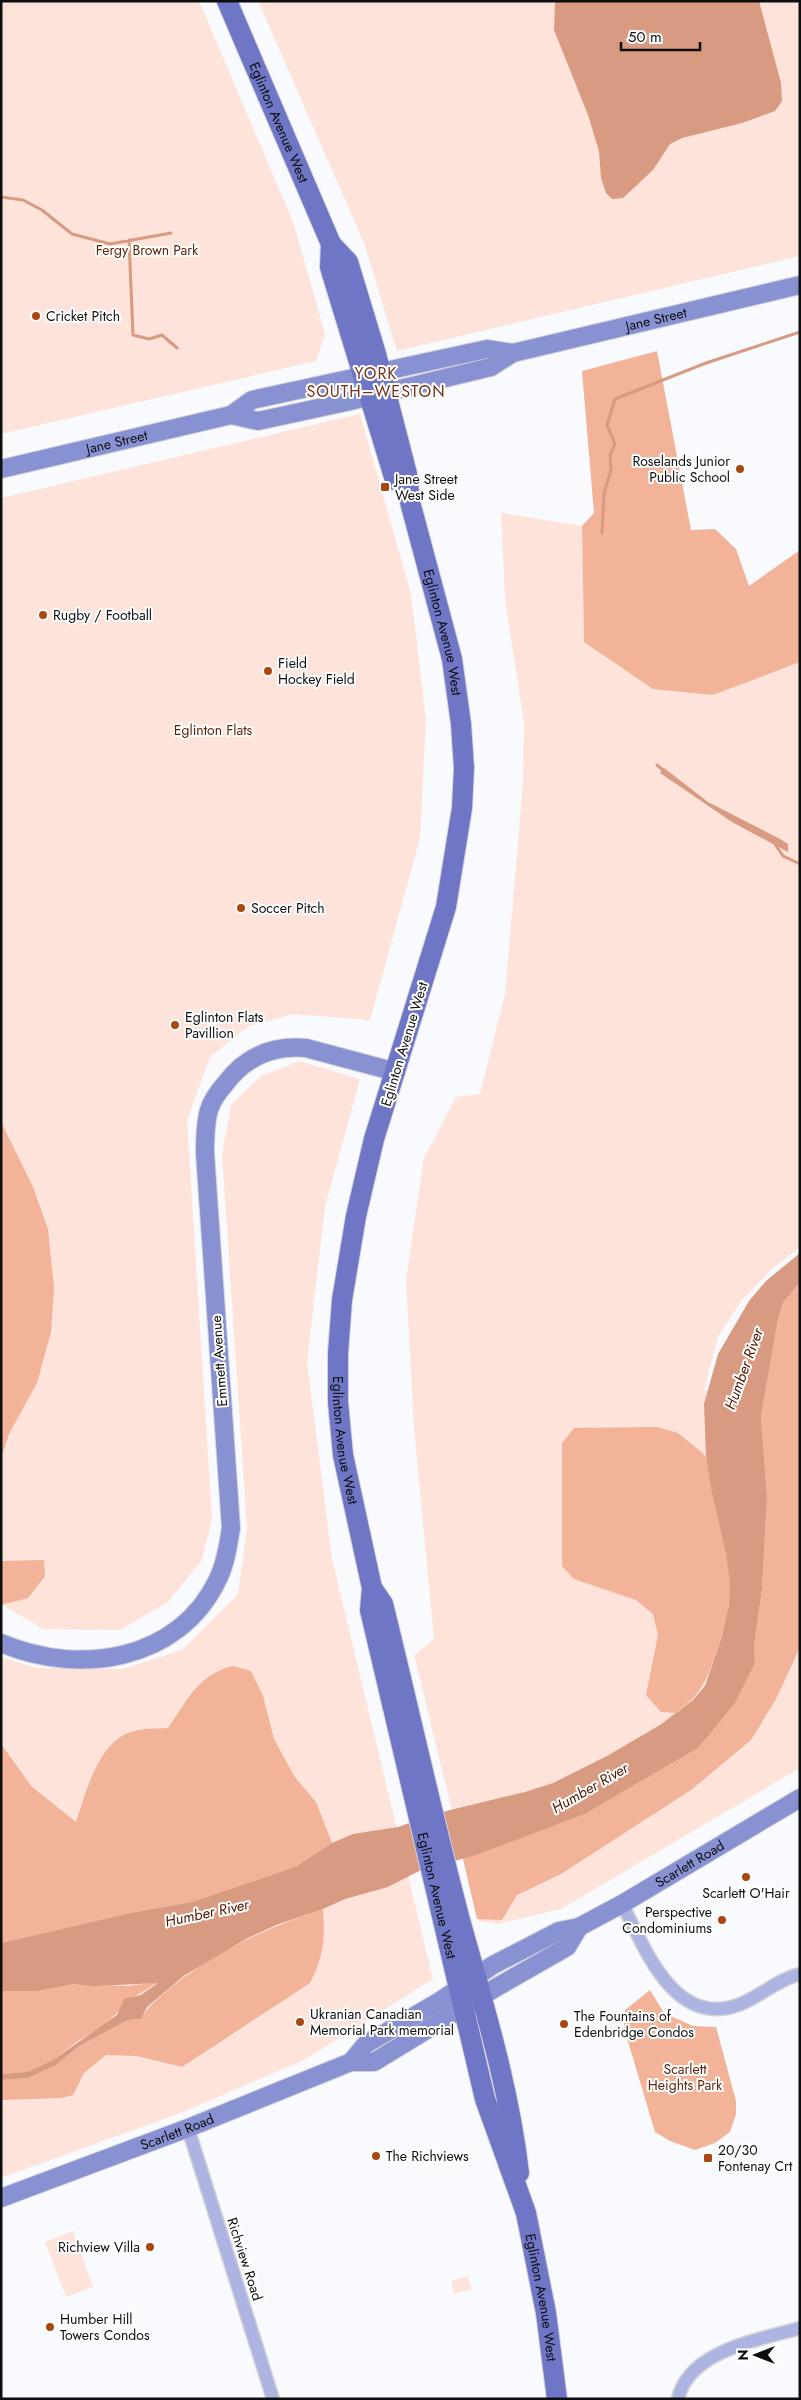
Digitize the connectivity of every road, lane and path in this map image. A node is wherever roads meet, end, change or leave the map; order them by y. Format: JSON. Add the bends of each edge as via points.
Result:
{"nodes":[{"id":1,"x":227,"y":1,"type":"edge"},
{"id":2,"x":800,"y":285,"type":"edge"},
{"id":3,"x":513,"y":353,"type":"junction"},
{"id":4,"x":371,"y":375,"type":"junction"},
{"id":5,"x":377,"y":394,"type":"junction"},
{"id":6,"x":231,"y":415,"type":"junction"},
{"id":7,"x":1,"y":469,"type":"edge"},
{"id":8,"x":396,"y":1072,"type":"junction"},
{"id":9,"x":1,"y":1643,"type":"edge"},
{"id":10,"x":800,"y":1798,"type":"edge"},
{"id":11,"x":622,"y":1904,"type":"junction"},
{"id":12,"x":452,"y":1924,"type":"junction"},
{"id":13,"x":578,"y":1927,"type":"junction"},
{"id":14,"x":800,"y":1974,"type":"edge"},
{"id":15,"x":478,"y":1977,"type":"junction"},
{"id":16,"x":459,"y":1989,"type":"junction"},
{"id":17,"x":483,"y":1997,"type":"junction"},
{"id":18,"x":464,"y":2009,"type":"junction"},
{"id":19,"x":351,"y":2062,"type":"junction"},
{"id":20,"x":188,"y":2128,"type":"junction"},
{"id":21,"x":1,"y":2198,"type":"edge"},
{"id":22,"x":522,"y":2198,"type":"junction"},
{"id":23,"x":800,"y":2328,"type":"edge"},
{"id":24,"x":273,"y":2399,"type":"edge"},
{"id":25,"x":557,"y":2399,"type":"edge"},
{"id":26,"x":678,"y":2399,"type":"edge"}],
"edges":[{"from":1,"to":4,"type":"main road","name":"Eglinton Avenue West","via":[[331,244],[348,262]]},
{"from":2,"to":3,"type":"main road","name":"Jane Street"},
{"from":3,"to":4,"type":"main road","name":"Jane Street","via":[[487,349]]},
{"from":3,"to":5,"type":"main road","name":"Jane Street","via":[[491,368]]},
{"from":4,"to":5,"type":"main road","name":"Eglinton Avenue West"},
{"from":4,"to":6,"type":"main road","name":"Jane Street","via":[[252,400]]},
{"from":5,"to":6,"type":"main road","name":"Jane Street","via":[[258,422]]},
{"from":5,"to":8,"type":"main road","name":"Eglinton Avenue West","via":[[407,474],[410,502],[452,659],[464,768],[462,808],[446,907]]},
{"from":6,"to":7,"type":"main road","name":"Jane Street"},
{"from":8,"to":9,"type":"main road","name":"Emmett Avenue","via":[[306,1048],[272,1050],[243,1063],[214,1098],[209,1109],[205,1153],[231,1528],[223,1567],[206,1599],[185,1624],[162,1640],[118,1657],[86,1660],[53,1658]]},
{"from":8,"to":12,"type":"main road","name":"Eglinton Avenue West","via":[[374,1139],[356,1216],[342,1300],[338,1402],[343,1455]]},
{"from":10,"to":11,"type":"main road","name":"Scarlett Road"},
{"from":11,"to":13,"type":"main road","name":"Scarlett Road"},
{"from":11,"to":14,"type":"street","via":[[664,1979],[681,1998],[696,2006],[721,2009],[733,2006]]},
{"from":12,"to":15,"type":"main road","name":"Eglinton Avenue West"},
{"from":12,"to":16,"type":"main road","name":"Eglinton Avenue West"},
{"from":13,"to":15,"type":"main road","name":"Scarlett Road","via":[[559,1931],[493,1965]]},
{"from":13,"to":17,"type":"main road","name":"Scarlett Road","via":[[566,1948]]},
{"from":15,"to":16,"type":"main road","name":"Scarlett Road"},
{"from":15,"to":17,"type":"main road","name":"Eglinton Avenue West"},
{"from":16,"to":18,"type":"main road","name":"Eglinton Avenue West"},
{"from":16,"to":19,"type":"main road","name":"Scarlett Road","via":[[366,2044]]},
{"from":17,"to":18,"type":"main road","name":"Scarlett Road"},
{"from":17,"to":22,"type":"main road","name":"Eglinton Avenue West","via":[[515,2136]]},
{"from":18,"to":19,"type":"main road","name":"Scarlett Road","via":[[374,2062]]},
{"from":18,"to":22,"type":"main road","name":"Eglinton Avenue West","via":[[485,2099]]},
{"from":19,"to":20,"type":"main road","name":"Scarlett Road"},
{"from":20,"to":21,"type":"main road","name":"Scarlett Road"},
{"from":20,"to":24,"type":"street","name":"Richview Road"},
{"from":22,"to":25,"type":"main road","name":"Eglinton Avenue West","via":[[546,2313]]},
{"from":23,"to":26,"type":"street","via":[[722,2352],[703,2362],[688,2375]]}]}
